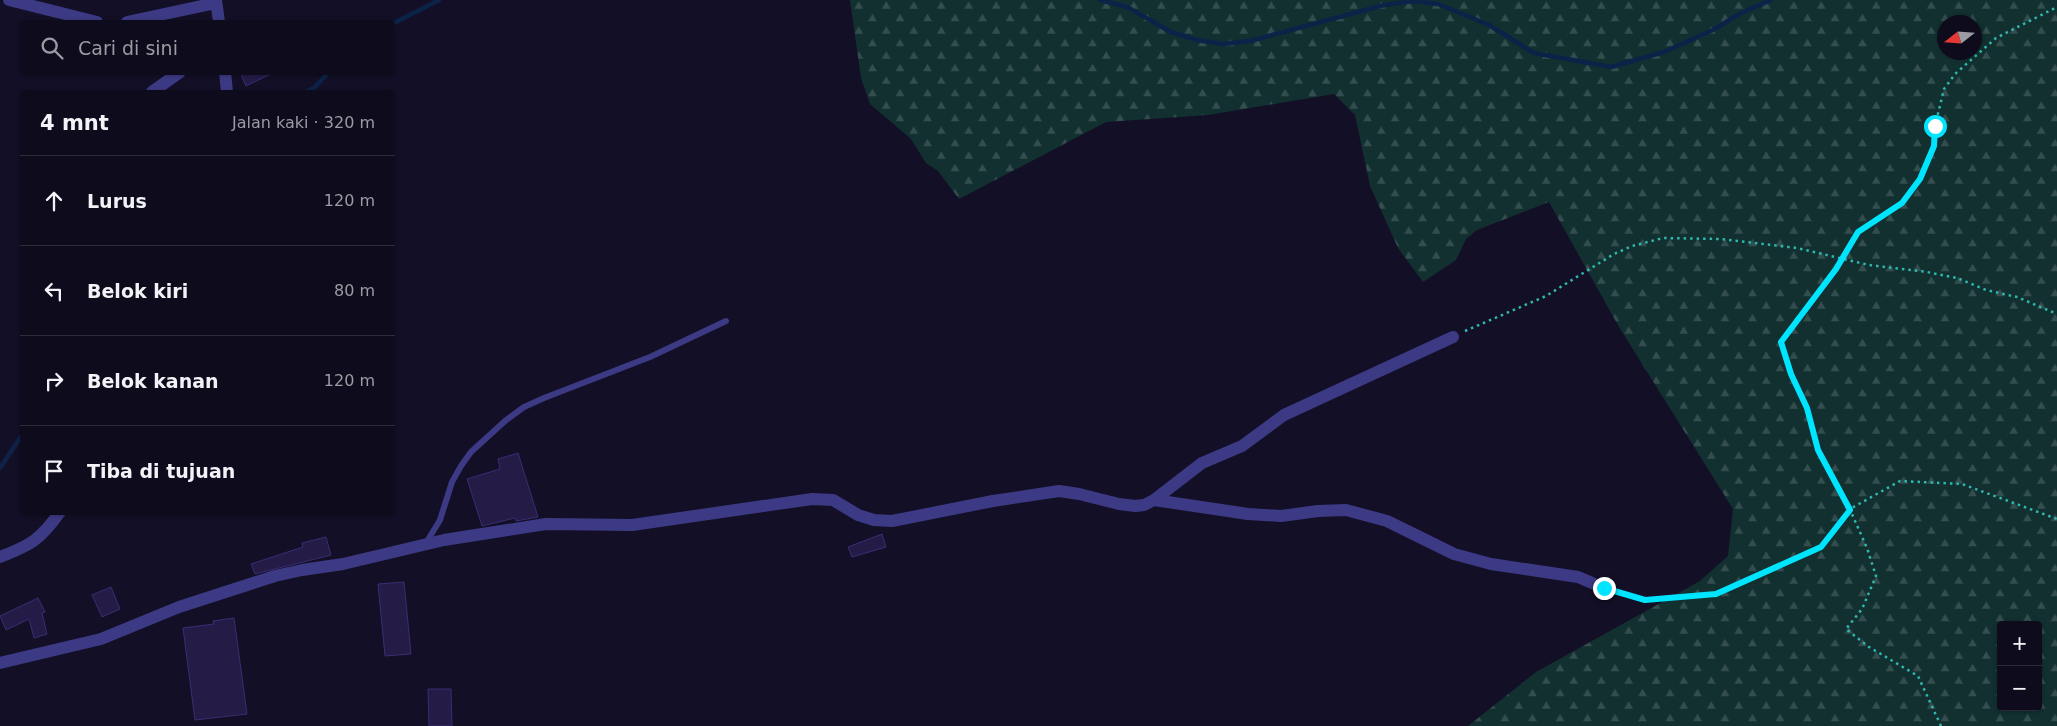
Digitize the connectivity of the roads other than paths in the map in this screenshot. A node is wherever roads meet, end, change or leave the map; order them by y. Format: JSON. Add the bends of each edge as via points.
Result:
{"nodes":[{"id":1,"x":6,"y":1,"type":"edge"},
{"id":2,"x":216,"y":2,"type":"edge"},
{"id":3,"x":88,"y":20,"type":"edge"},
{"id":4,"x":136,"y":20,"type":"edge"},
{"id":5,"x":219,"y":20,"type":"edge"},
{"id":6,"x":176,"y":75,"type":"edge"},
{"id":7,"x":225,"y":75,"type":"edge"},
{"id":8,"x":155,"y":90,"type":"edge"},
{"id":9,"x":227,"y":90,"type":"edge"},
{"id":10,"x":726,"y":321,"type":"dead end"},
{"id":11,"x":1452,"y":337,"type":"road end"},
{"id":12,"x":1154,"y":500,"type":"junction"},
{"id":13,"x":58,"y":515,"type":"edge"},
{"id":14,"x":426,"y":544,"type":"junction"},
{"id":15,"x":0,"y":557,"type":"edge"},
{"id":16,"x":1604,"y":588,"type":"road end"},
{"id":17,"x":0,"y":662,"type":"edge"}],
"edges":[{"from":1,"to":3,"type":"street"},
{"from":2,"to":4,"type":"street"},
{"from":2,"to":5,"type":"street"},
{"from":6,"to":8,"type":"street"},
{"from":7,"to":9,"type":"street"},
{"from":10,"to":14,"type":"lane","via":[[650,358],[524,407],[505,421],[461,466],[452,482],[440,520]]},
{"from":11,"to":12,"type":"street","via":[[1284,415],[1242,446],[1202,463]]},
{"from":12,"to":14,"type":"street","via":[[1135,506],[1059,491],[892,521],[874,520],[833,500],[812,499],[632,525],[546,524]]},
{"from":12,"to":16,"type":"street","via":[[1281,516],[1346,510],[1387,521],[1454,554],[1507,567],[1578,577]]},
{"from":13,"to":15,"type":"street","via":[[33,543]]},
{"from":14,"to":17,"type":"street","via":[[275,576],[224,591],[101,639]]}]}
